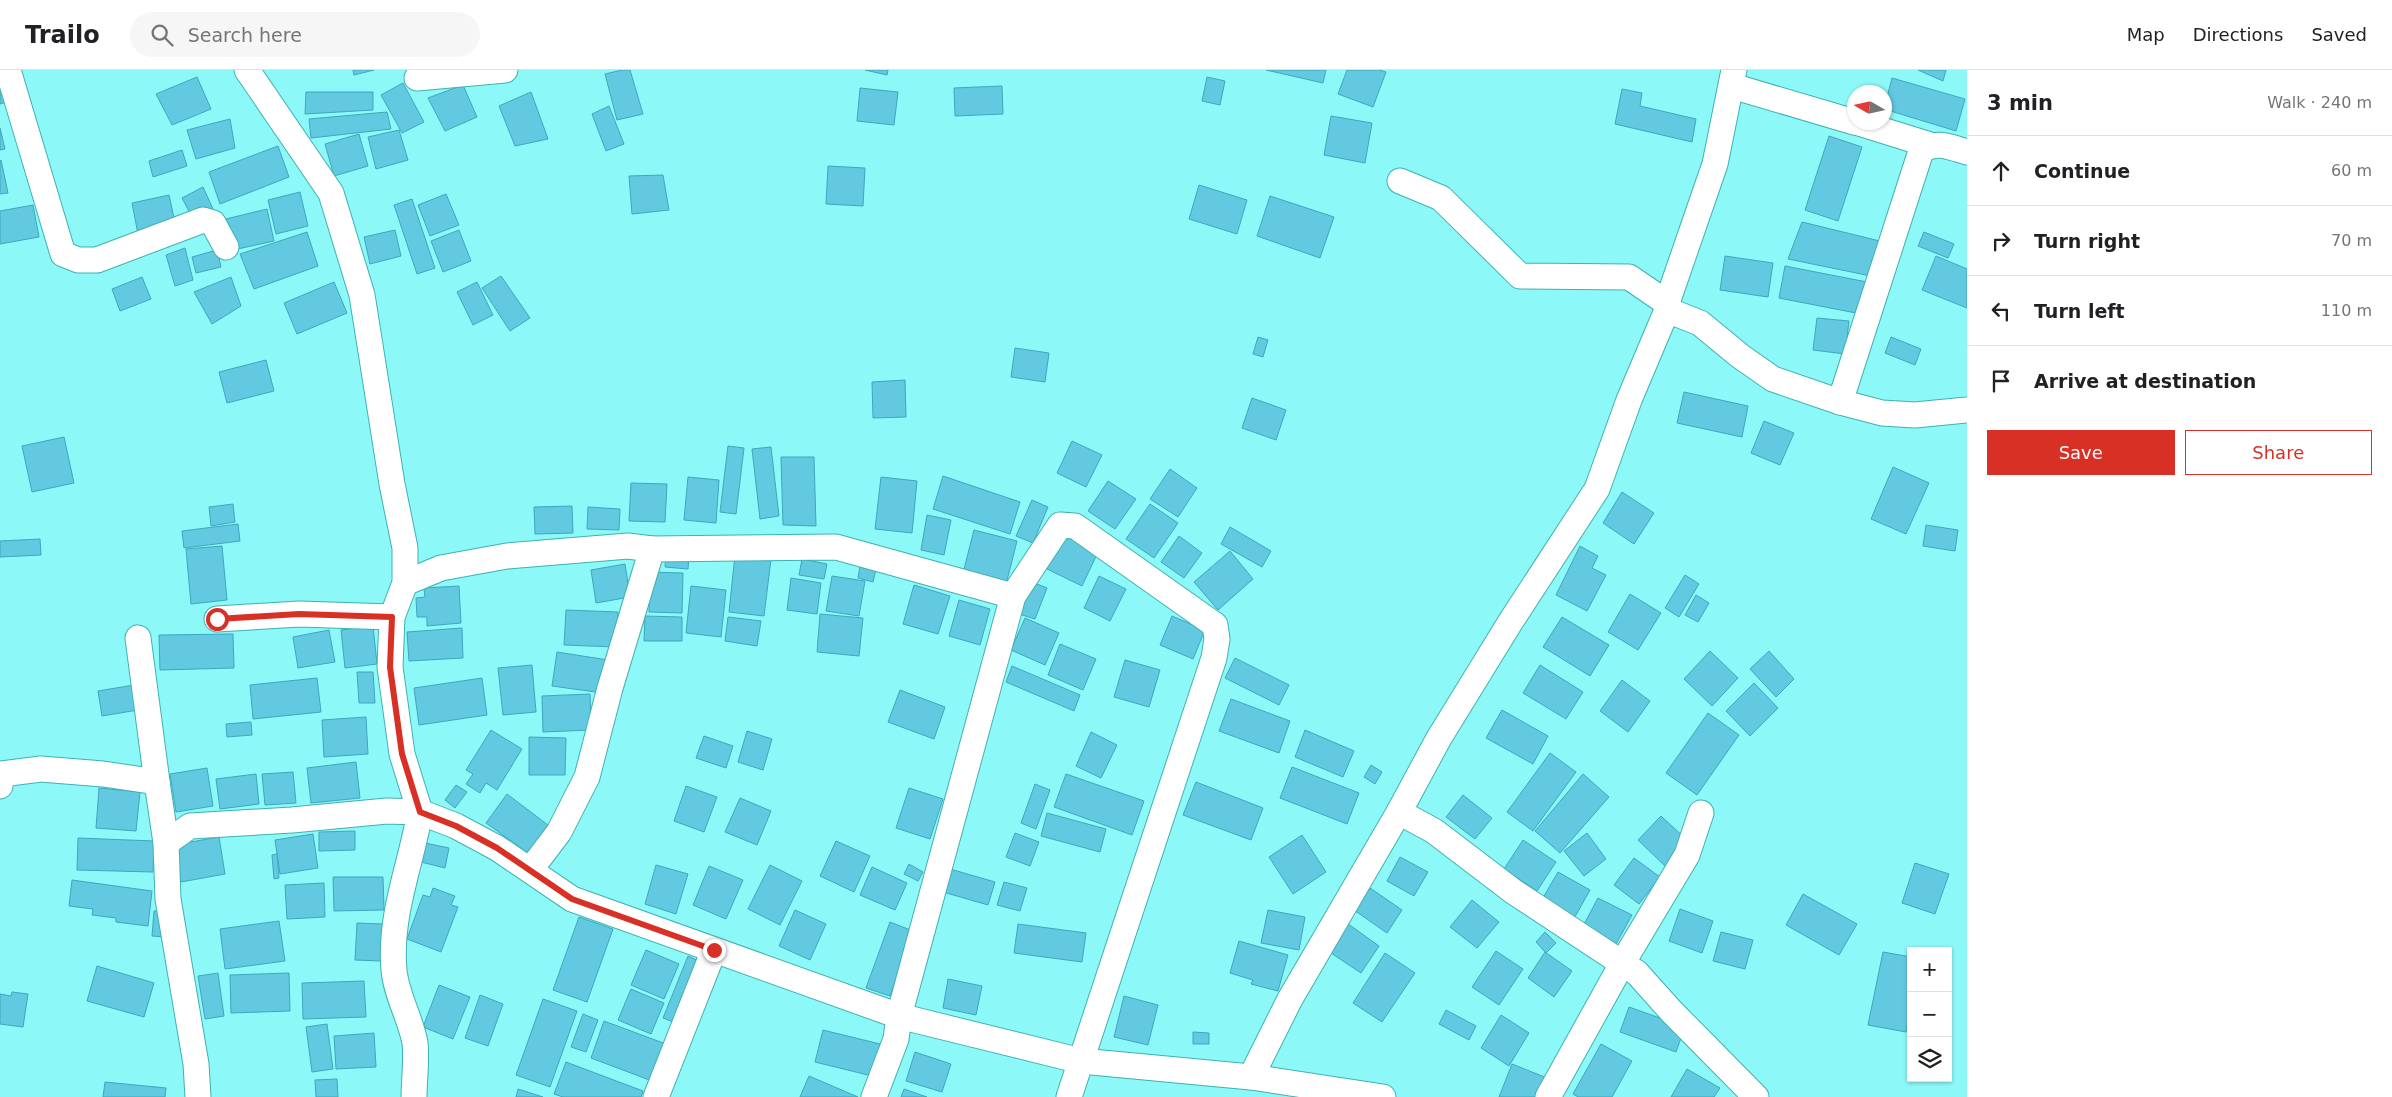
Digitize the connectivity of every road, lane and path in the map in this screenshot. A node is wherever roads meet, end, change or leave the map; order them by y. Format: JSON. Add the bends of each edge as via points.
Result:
{"nodes":[{"id":1,"x":8,"y":70,"type":"edge"},
{"id":2,"x":246,"y":70,"type":"edge"},
{"id":3,"x":505,"y":70,"type":"edge"},
{"id":4,"x":417,"y":78,"type":"dead end"},
{"id":5,"x":1733,"y":78,"type":"edge"},
{"id":6,"x":1847,"y":119,"type":"edge"},
{"id":7,"x":1881,"y":130,"type":"edge"},
{"id":8,"x":1930,"y":145,"type":"junction"},
{"id":9,"x":1967,"y":152,"type":"edge"},
{"id":10,"x":1400,"y":181,"type":"dead end"},
{"id":11,"x":226,"y":247,"type":"dead end"},
{"id":12,"x":1667,"y":307,"type":"junction"},
{"id":13,"x":1840,"y":402,"type":"junction"},
{"id":14,"x":1967,"y":410,"type":"edge"},
{"id":15,"x":652,"y":549,"type":"junction"},
{"id":16,"x":405,"y":583,"type":"junction"},
{"id":17,"x":1013,"y":596,"type":"junction"},
{"id":18,"x":392,"y":617,"type":"junction"},
{"id":19,"x":217,"y":619,"type":"dead end"},
{"id":20,"x":138,"y":638,"type":"dead end"},
{"id":21,"x":0,"y":778,"type":"edge"},
{"id":22,"x":157,"y":782,"type":"junction"},
{"id":23,"x":420,"y":812,"type":"junction"},
{"id":24,"x":1399,"y":812,"type":"junction"},
{"id":25,"x":1701,"y":814,"type":"dead end"},
{"id":26,"x":166,"y":843,"type":"junction"},
{"id":27,"x":531,"y":870,"type":"junction"},
{"id":28,"x":714,"y":950,"type":"junction"},
{"id":29,"x":1622,"y":962,"type":"junction"},
{"id":30,"x":899,"y":1016,"type":"junction"},
{"id":31,"x":1081,"y":1061,"type":"junction"},
{"id":32,"x":1258,"y":1085,"type":"edge"},
{"id":33,"x":198,"y":1097,"type":"edge"},
{"id":34,"x":414,"y":1097,"type":"edge"},
{"id":35,"x":656,"y":1097,"type":"edge"},
{"id":36,"x":874,"y":1097,"type":"edge"},
{"id":37,"x":1069,"y":1097,"type":"edge"},
{"id":38,"x":1382,"y":1097,"type":"edge"},
{"id":39,"x":1548,"y":1097,"type":"edge"},
{"id":40,"x":1756,"y":1097,"type":"edge"}],
"edges":[{"from":1,"to":11,"type":"street","via":[[63,254],[78,260],[97,260],[203,220],[213,223]]},
{"from":2,"to":16,"type":"street","via":[[331,193],[362,295],[405,548]]},
{"from":3,"to":4,"type":"street"},
{"from":5,"to":6,"type":"street"},
{"from":5,"to":12,"type":"street","via":[[1715,164]]},
{"from":7,"to":8,"type":"street"},
{"from":8,"to":9,"type":"street","via":[[1942,144]]},
{"from":8,"to":13,"type":"street","via":[[1921,151],[1914,170]]},
{"from":10,"to":12,"type":"street","via":[[1441,198],[1520,276],[1629,277]]},
{"from":12,"to":13,"type":"street","via":[[1700,323],[1773,379]]},
{"from":12,"to":24,"type":"street","via":[[1597,489],[1439,738]]},
{"from":13,"to":14,"type":"street","via":[[1882,413],[1916,415]]},
{"from":15,"to":16,"type":"street","via":[[628,546],[507,556],[441,568]]},
{"from":15,"to":17,"type":"street","via":[[836,547]]},
{"from":15,"to":27,"type":"street","via":[[587,776],[559,832]]},
{"from":16,"to":18,"type":"street"},
{"from":17,"to":30,"type":"street"},
{"from":17,"to":31,"type":"street","via":[[1060,525],[1066,524],[1075,526],[1215,625],[1217,639],[1211,667]]},
{"from":18,"to":19,"type":"street","via":[[299,614]]},
{"from":18,"to":23,"type":"street","via":[[390,667],[402,754]]},
{"from":20,"to":22,"type":"street"},
{"from":21,"to":22,"type":"street","via":[[41,769]]},
{"from":22,"to":26,"type":"street"},
{"from":23,"to":26,"type":"street","via":[[387,811],[190,826]]},
{"from":23,"to":27,"type":"street","via":[[456,826]]},
{"from":23,"to":34,"type":"street","via":[[415,842],[401,885],[395,927],[394,970],[415,1043]]},
{"from":24,"to":29,"type":"street","via":[[1434,831],[1514,892]]},
{"from":24,"to":32,"type":"street","via":[[1290,1000]]},
{"from":25,"to":29,"type":"street","via":[[1687,855]]},
{"from":26,"to":33,"type":"street","via":[[168,899],[196,1064]]},
{"from":27,"to":28,"type":"street","via":[[572,899]]},
{"from":28,"to":30,"type":"street"},
{"from":28,"to":35,"type":"street"},
{"from":29,"to":39,"type":"street"},
{"from":29,"to":40,"type":"street","via":[[1637,973]]},
{"from":30,"to":31,"type":"street"},
{"from":30,"to":36,"type":"street","via":[[896,1039]]},
{"from":31,"to":32,"type":"street"},
{"from":31,"to":37,"type":"street"},
{"from":32,"to":38,"type":"street"}]}
